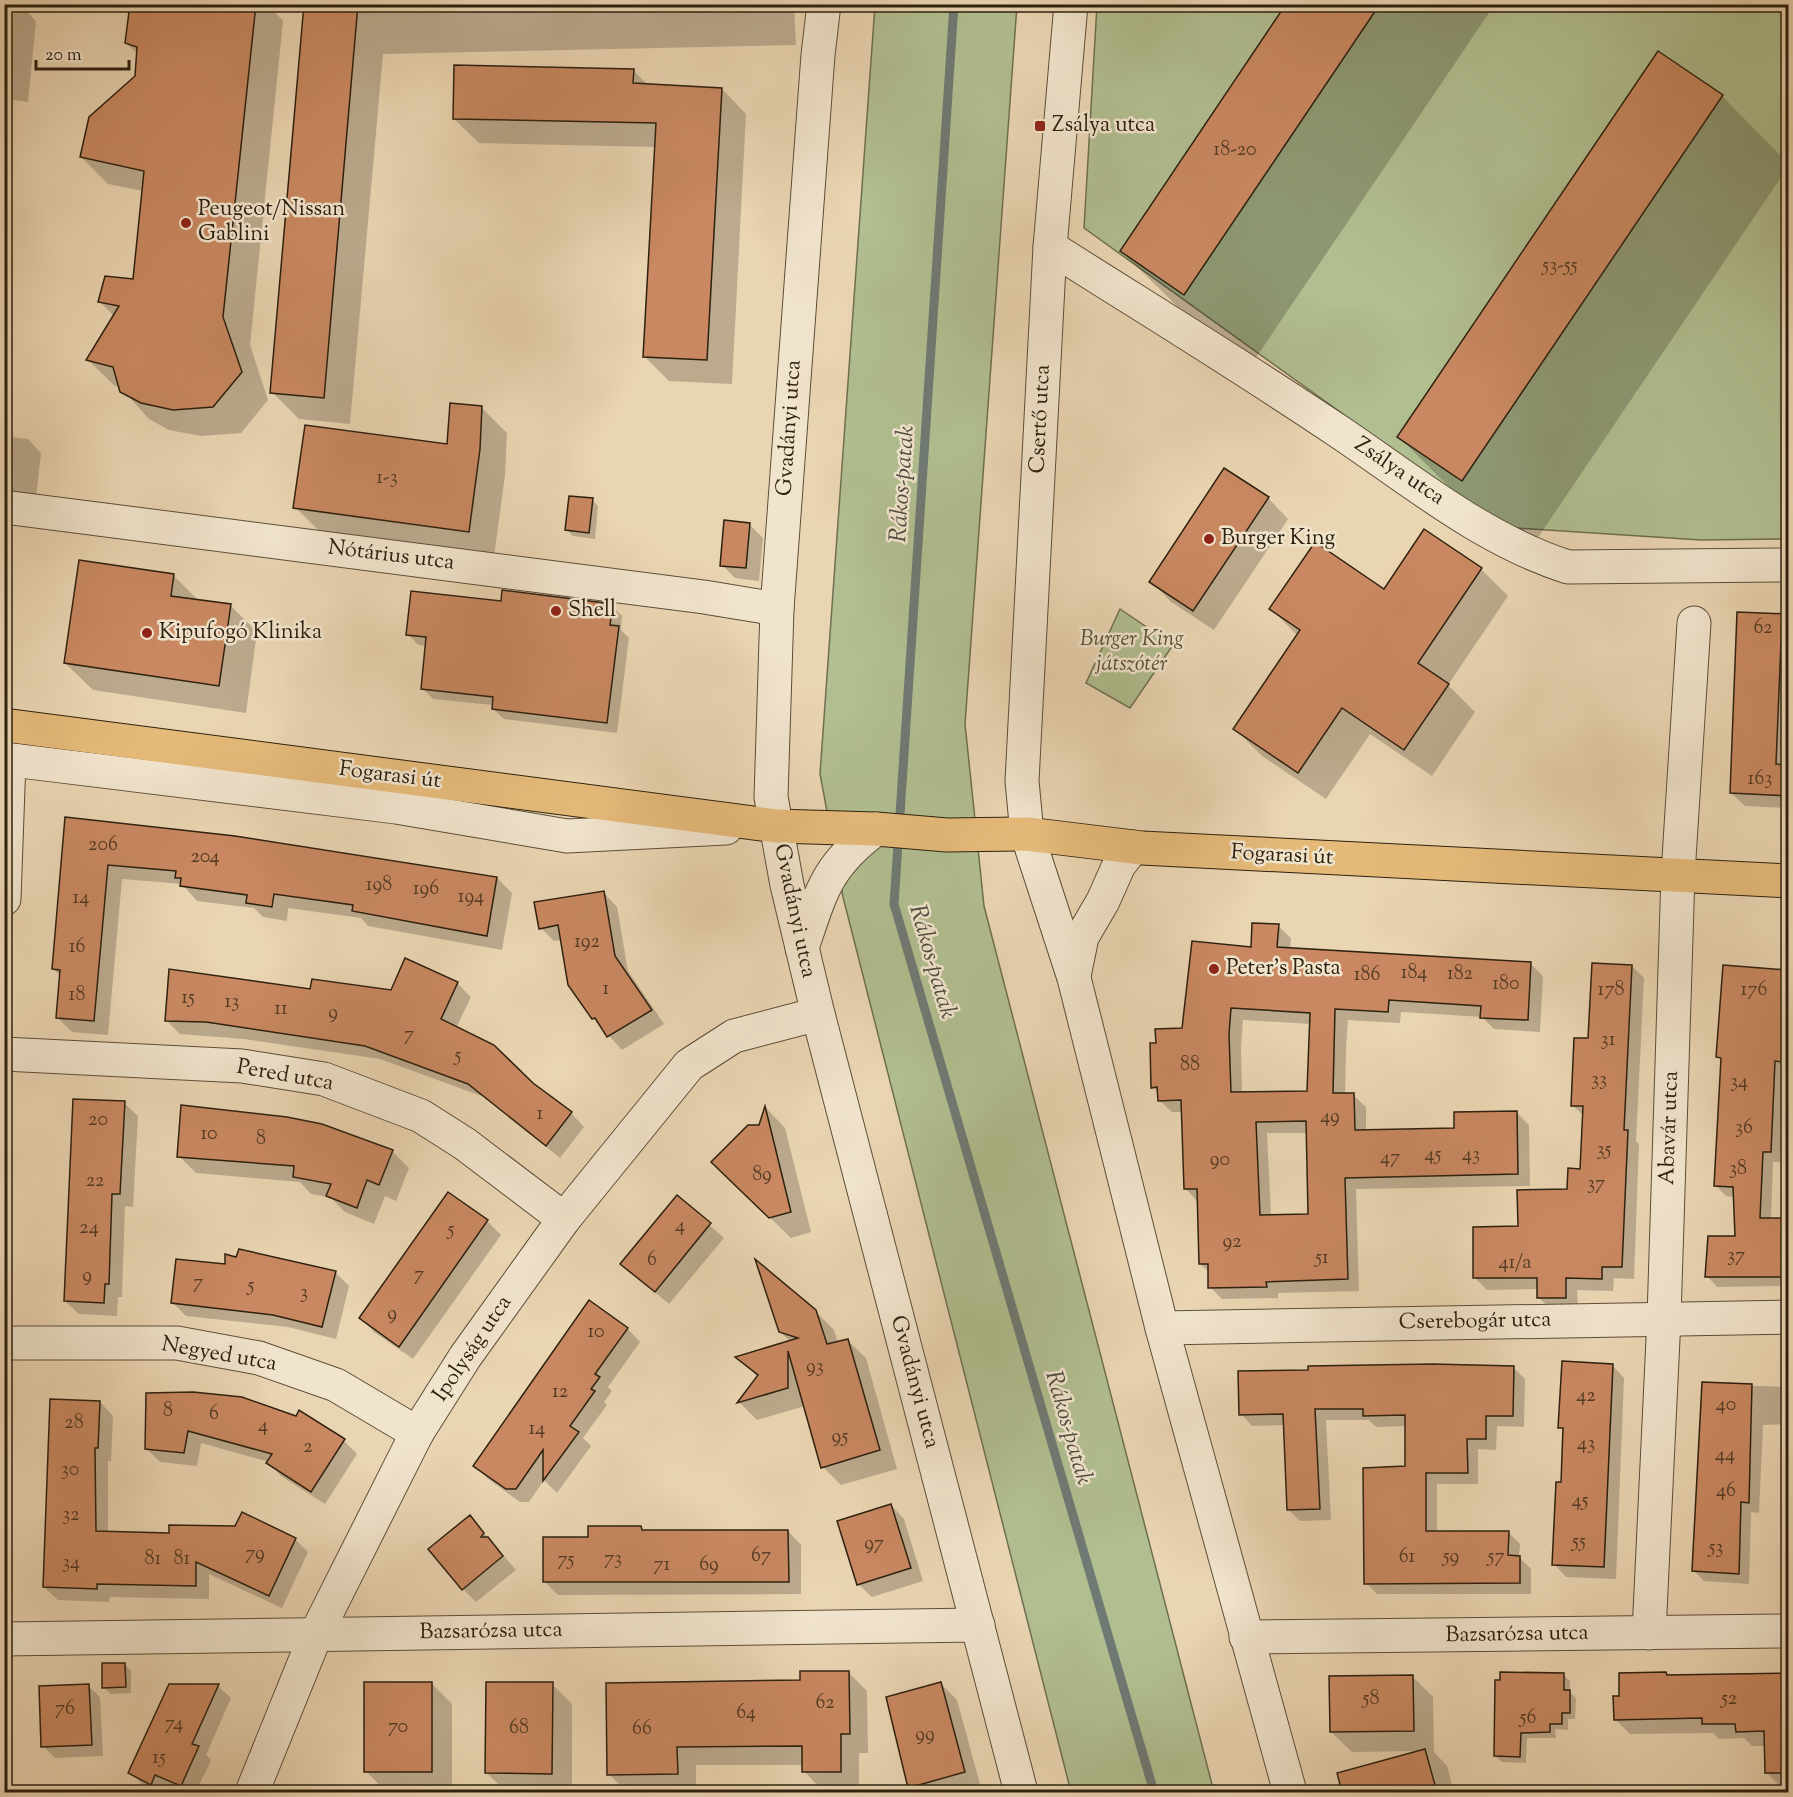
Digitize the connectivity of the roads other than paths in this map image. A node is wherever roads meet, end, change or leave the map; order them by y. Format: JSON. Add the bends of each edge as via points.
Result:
{"nodes":[{"id":1,"x":824,"y":4,"type":"edge"},
{"id":2,"x":1071,"y":4,"type":"edge"},
{"id":3,"x":1050,"y":247,"type":"junction"},
{"id":4,"x":4,"y":507,"type":"edge"},
{"id":5,"x":1788,"y":565,"type":"edge"},
{"id":6,"x":777,"y":609,"type":"junction"},
{"id":7,"x":1694,"y":623,"type":"dead end"},
{"id":8,"x":4,"y":725,"type":"edge"},
{"id":9,"x":7,"y":759,"type":"edge"},
{"id":10,"x":776,"y":826,"type":"junction"},
{"id":11,"x":876,"y":829,"type":"junction"},
{"id":12,"x":1027,"y":834,"type":"junction"},
{"id":13,"x":1133,"y":848,"type":"junction"},
{"id":14,"x":1678,"y":874,"type":"junction"},
{"id":15,"x":1788,"y":881,"type":"edge"},
{"id":16,"x":4,"y":900,"type":"edge"},
{"id":17,"x":802,"y":950,"type":"junction"},
{"id":18,"x":1074,"y":978,"type":"junction"},
{"id":19,"x":818,"y":1014,"type":"junction"},
{"id":20,"x":4,"y":1054,"type":"edge"},
{"id":21,"x":564,"y":1219,"type":"junction"},
{"id":22,"x":1788,"y":1317,"type":"edge"},
{"id":23,"x":1664,"y":1318,"type":"junction"},
{"id":24,"x":1161,"y":1328,"type":"junction"},
{"id":25,"x":4,"y":1343,"type":"edge"},
{"id":26,"x":417,"y":1433,"type":"junction"},
{"id":27,"x":978,"y":1625,"type":"junction"},
{"id":28,"x":1788,"y":1631,"type":"edge"},
{"id":29,"x":316,"y":1634,"type":"junction"},
{"id":30,"x":1649,"y":1634,"type":"junction"},
{"id":31,"x":1246,"y":1637,"type":"junction"},
{"id":32,"x":4,"y":1639,"type":"edge"},
{"id":33,"x":252,"y":1792,"type":"edge"},
{"id":34,"x":1022,"y":1792,"type":"edge"},
{"id":35,"x":1290,"y":1792,"type":"edge"}],
"edges":[{"from":1,"to":6,"type":"street","name":"Gvadányi utca"},
{"from":2,"to":3,"type":"street","name":"Csertő utca"},
{"from":3,"to":5,"type":"street","name":"Zsálya utca","via":[[1493,535],[1534,556],[1568,567]]},
{"from":3,"to":12,"type":"street","name":"Csertő utca","via":[[1022,781]]},
{"from":4,"to":6,"type":"street","name":"Nótárius utca"},
{"from":6,"to":10,"type":"street","name":"Gvadányi utca","via":[[771,797]]},
{"from":7,"to":14,"type":"street","name":"Abavár utca"},
{"from":8,"to":10,"type":"main road","name":"Fogarasi út"},
{"from":9,"to":10,"type":"street","name":"Fogarasi út","via":[[396,807],[567,836]]},
{"from":9,"to":16,"type":"street"},
{"from":10,"to":11,"type":"main road","name":"Fogarasi út"},
{"from":10,"to":17,"type":"street","name":"Gvadányi utca"},
{"from":11,"to":12,"type":"main road","name":"Fogarasi út","via":[[947,835]]},
{"from":11,"to":17,"type":"street","via":[[834,867],[822,889]]},
{"from":12,"to":13,"type":"main road","name":"Fogarasi út"},
{"from":12,"to":18,"type":"street"},
{"from":13,"to":14,"type":"main road","name":"Fogarasi út"},
{"from":13,"to":18,"type":"street","via":[[1119,865],[1082,937]]},
{"from":14,"to":15,"type":"main road","name":"Fogarasi út"},
{"from":14,"to":23,"type":"street","name":"Abavár utca"},
{"from":17,"to":19,"type":"street","name":"Gvadányi utca"},
{"from":18,"to":24,"type":"street"},
{"from":19,"to":21,"type":"street","name":"Ipolyság utca","via":[[734,1036],[689,1065]]},
{"from":19,"to":27,"type":"street","name":"Gvadányi utca"},
{"from":20,"to":21,"type":"street","name":"Pered utca","via":[[242,1066],[324,1079],[421,1116]]},
{"from":21,"to":26,"type":"street","name":"Ipolyság utca","via":[[465,1357]]},
{"from":22,"to":23,"type":"street","name":"Cserebogár utca"},
{"from":23,"to":24,"type":"street","name":"Cserebogár utca"},
{"from":23,"to":30,"type":"street","name":"Abavár utca"},
{"from":24,"to":31,"type":"street"},
{"from":25,"to":26,"type":"street","name":"Negyed utca","via":[[177,1343],[259,1358],[336,1385]]},
{"from":26,"to":29,"type":"street","name":"Ipolyság utca"},
{"from":27,"to":29,"type":"street","name":"Bazsarózsa utca"},
{"from":27,"to":34,"type":"street","name":"Gvadányi utca"},
{"from":28,"to":30,"type":"street","name":"Bazsarózsa utca"},
{"from":29,"to":32,"type":"street","name":"Bazsarózsa utca"},
{"from":29,"to":33,"type":"street","name":"Ipolyság utca"},
{"from":30,"to":31,"type":"street","name":"Bazsarózsa utca"},
{"from":31,"to":35,"type":"street"}]}
